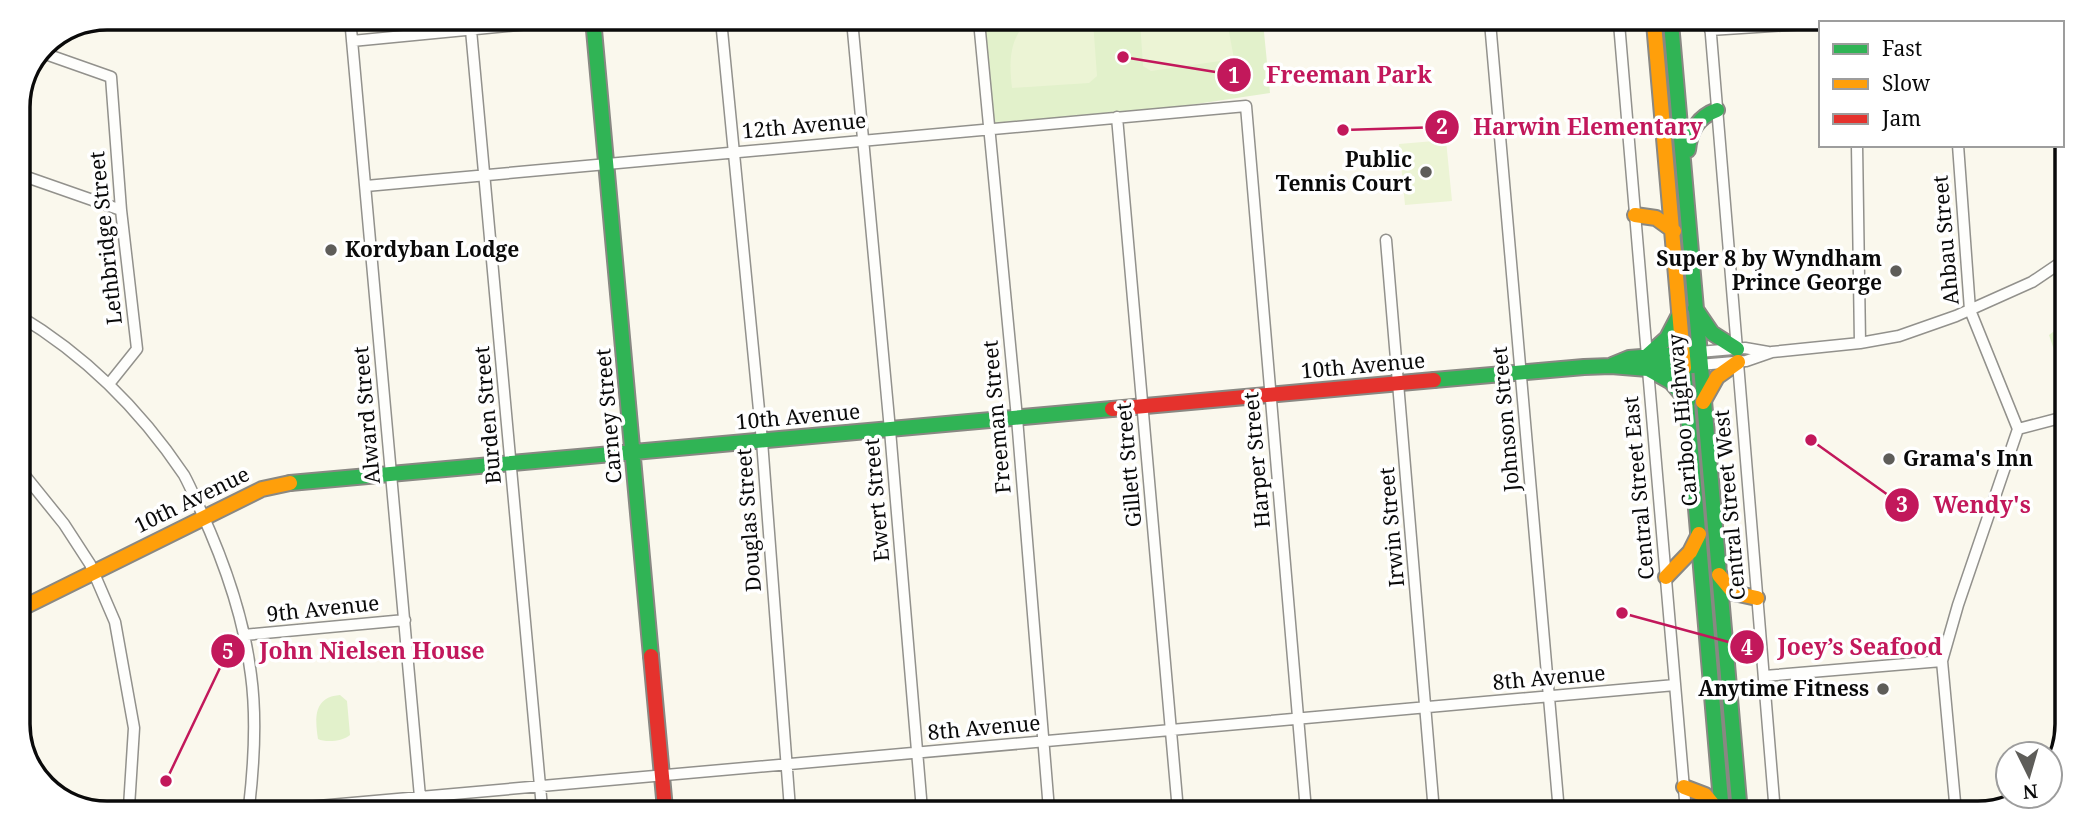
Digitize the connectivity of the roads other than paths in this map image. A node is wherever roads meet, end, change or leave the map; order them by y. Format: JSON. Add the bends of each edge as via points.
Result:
{"nodes":[{"id":1,"x":351,"y":30,"type":"edge"},
{"id":2,"x":471,"y":30,"type":"joint"},
{"id":3,"x":594,"y":30,"type":"edge"},
{"id":4,"x":722,"y":30,"type":"edge"},
{"id":5,"x":853,"y":30,"type":"edge"},
{"id":6,"x":980,"y":30,"type":"edge"},
{"id":7,"x":1491,"y":30,"type":"edge"},
{"id":8,"x":1620,"y":30,"type":"edge"},
{"id":9,"x":1655,"y":30,"type":"edge"},
{"id":10,"x":1671,"y":30,"type":"edge"},
{"id":11,"x":1710,"y":30,"type":"edge"},
{"id":12,"x":352,"y":41,"type":"junction"},
{"id":13,"x":50,"y":55,"type":"edge"},
{"id":14,"x":1246,"y":106,"type":"joint"},
{"id":15,"x":1717,"y":110,"type":"junction"},
{"id":16,"x":1117,"y":117,"type":"junction"},
{"id":17,"x":989,"y":128,"type":"junction"},
{"id":18,"x":864,"y":140,"type":"junction"},
{"id":19,"x":1857,"y":147,"type":"edge"},
{"id":20,"x":1958,"y":147,"type":"edge"},
{"id":21,"x":733,"y":151,"type":"junction"},
{"id":22,"x":608,"y":163,"type":"junction"},
{"id":23,"x":485,"y":174,"type":"junction"},
{"id":24,"x":30,"y":178,"type":"edge"},
{"id":25,"x":366,"y":186,"type":"junction"},
{"id":26,"x":1677,"y":188,"type":"junction"},
{"id":27,"x":121,"y":209,"type":"junction"},
{"id":28,"x":1642,"y":214,"type":"junction"},
{"id":29,"x":1674,"y":231,"type":"junction"},
{"id":30,"x":1386,"y":240,"type":"dead end"},
{"id":31,"x":2055,"y":267,"type":"edge"},
{"id":32,"x":1687,"y":309,"type":"junction"},
{"id":33,"x":1970,"y":310,"type":"junction"},
{"id":34,"x":30,"y":323,"type":"edge"},
{"id":35,"x":1860,"y":344,"type":"junction"},
{"id":36,"x":1737,"y":355,"type":"junction"},
{"id":37,"x":1692,"y":359,"type":"junction"},
{"id":38,"x":1647,"y":363,"type":"junction"},
{"id":39,"x":1522,"y":372,"type":"junction"},
{"id":40,"x":109,"y":384,"type":"junction"},
{"id":41,"x":1400,"y":384,"type":"junction"},
{"id":42,"x":1271,"y":395,"type":"junction"},
{"id":43,"x":1695,"y":403,"type":"junction"},
{"id":44,"x":1143,"y":407,"type":"junction"},
{"id":45,"x":1017,"y":418,"type":"junction"},
{"id":46,"x":2055,"y":419,"type":"edge"},
{"id":47,"x":2018,"y":429,"type":"junction"},
{"id":48,"x":890,"y":430,"type":"junction"},
{"id":49,"x":762,"y":441,"type":"junction"},
{"id":50,"x":633,"y":453,"type":"junction"},
{"id":51,"x":512,"y":464,"type":"junction"},
{"id":52,"x":392,"y":475,"type":"junction"},
{"id":53,"x":30,"y":482,"type":"edge"},
{"id":54,"x":204,"y":517,"type":"junction"},
{"id":55,"x":1699,"y":534,"type":"junction"},
{"id":56,"x":94,"y":572,"type":"junction"},
{"id":57,"x":1718,"y":574,"type":"junction"},
{"id":58,"x":1665,"y":577,"type":"junction"},
{"id":59,"x":1757,"y":598,"type":"junction"},
{"id":60,"x":30,"y":604,"type":"edge"},
{"id":61,"x":405,"y":620,"type":"junction"},
{"id":62,"x":244,"y":635,"type":"junction"},
{"id":63,"x":1942,"y":662,"type":"junction"},
{"id":64,"x":1765,"y":676,"type":"junction"},
{"id":65,"x":1675,"y":685,"type":"junction"},
{"id":66,"x":1549,"y":697,"type":"junction"},
{"id":67,"x":1425,"y":708,"type":"junction"},
{"id":68,"x":1298,"y":720,"type":"junction"},
{"id":69,"x":1171,"y":731,"type":"junction"},
{"id":70,"x":1043,"y":742,"type":"junction"},
{"id":71,"x":918,"y":753,"type":"junction"},
{"id":72,"x":786,"y":765,"type":"junction"},
{"id":73,"x":662,"y":775,"type":"junction"},
{"id":74,"x":540,"y":786,"type":"junction"},
{"id":75,"x":1684,"y":787,"type":"junction"},
{"id":76,"x":420,"y":796,"type":"junction"},
{"id":77,"x":129,"y":801,"type":"edge"},
{"id":78,"x":250,"y":801,"type":"edge"},
{"id":79,"x":368,"y":801,"type":"edge"},
{"id":80,"x":420,"y":801,"type":"edge"},
{"id":81,"x":541,"y":801,"type":"edge"},
{"id":82,"x":664,"y":801,"type":"edge"},
{"id":83,"x":789,"y":801,"type":"edge"},
{"id":84,"x":921,"y":801,"type":"edge"},
{"id":85,"x":1048,"y":801,"type":"edge"},
{"id":86,"x":1177,"y":801,"type":"edge"},
{"id":87,"x":1305,"y":801,"type":"edge"},
{"id":88,"x":1433,"y":801,"type":"edge"},
{"id":89,"x":1558,"y":801,"type":"edge"},
{"id":90,"x":1685,"y":801,"type":"edge"},
{"id":91,"x":1713,"y":801,"type":"edge"},
{"id":92,"x":1720,"y":801,"type":"edge"},
{"id":93,"x":1739,"y":801,"type":"edge"},
{"id":94,"x":1774,"y":801,"type":"edge"},
{"id":95,"x":1955,"y":801,"type":"edge"}],
"edges":[{"from":1,"to":12,"type":"street","name":"Alward Street"},
{"from":2,"to":12,"type":"street"},
{"from":2,"to":23,"type":"street","name":"Burden Street"},
{"from":3,"to":22,"type":"main road","name":"Carney Street"},
{"from":4,"to":21,"type":"street","name":"Douglas Street"},
{"from":5,"to":18,"type":"street","name":"Ewert Street"},
{"from":6,"to":17,"type":"street","name":"Freeman Street"},
{"from":7,"to":39,"type":"street","name":"Johnson Street"},
{"from":8,"to":28,"type":"street","name":"Central Street East"},
{"from":9,"to":26,"type":"main road","name":"Cariboo Highway"},
{"from":10,"to":26,"type":"main road","name":"Cariboo Highway"},
{"from":11,"to":15,"type":"street","name":"Central Street West"},
{"from":12,"to":25,"type":"street","name":"Alward Street"},
{"from":13,"to":27,"type":"street","name":"Lethbridge Street","via":[[111,77]]},
{"from":14,"to":16,"type":"street","name":"12th Avenue"},
{"from":14,"to":42,"type":"street","name":"Harper Street"},
{"from":15,"to":26,"type":"main road","via":[[1690,131],[1688,169]]},
{"from":15,"to":36,"type":"street","name":"Central Street West"},
{"from":16,"to":17,"type":"street","name":"12th Avenue"},
{"from":16,"to":44,"type":"street","name":"Gillett Street"},
{"from":17,"to":18,"type":"street","name":"12th Avenue"},
{"from":17,"to":45,"type":"street","name":"Freeman Street"},
{"from":18,"to":21,"type":"street","name":"12th Avenue"},
{"from":18,"to":48,"type":"street","name":"Ewert Street"},
{"from":19,"to":35,"type":"street"},
{"from":20,"to":33,"type":"street","name":"Ahbau Street"},
{"from":21,"to":22,"type":"street","name":"12th Avenue"},
{"from":21,"to":49,"type":"street","name":"Douglas Street"},
{"from":22,"to":23,"type":"street","name":"12th Avenue"},
{"from":22,"to":50,"type":"main road","name":"Carney Street"},
{"from":23,"to":25,"type":"street","name":"12th Avenue"},
{"from":23,"to":51,"type":"street","name":"Burden Street"},
{"from":24,"to":27,"type":"street"},
{"from":25,"to":52,"type":"street","name":"Alward Street"},
{"from":26,"to":28,"type":"main road"},
{"from":26,"to":29,"type":"main road","name":"Cariboo Highway"},
{"from":26,"to":32,"type":"main road","name":"Cariboo Highway"},
{"from":27,"to":40,"type":"street","name":"Lethbridge Street","via":[[137,349]]},
{"from":28,"to":29,"type":"main road"},
{"from":28,"to":38,"type":"street","name":"Central Street East"},
{"from":29,"to":32,"type":"main road","name":"Cariboo Highway"},
{"from":30,"to":41,"type":"street","name":"Irwin Street"},
{"from":31,"to":33,"type":"street","name":"10th Avenue"},
{"from":32,"to":36,"type":"main road"},
{"from":32,"to":37,"type":"main road","name":"Cariboo Highway"},
{"from":32,"to":38,"type":"main road"},
{"from":33,"to":35,"type":"street","name":"10th Avenue","via":[[1899,336]]},
{"from":33,"to":47,"type":"street","name":"Ahbau Street"},
{"from":34,"to":40,"type":"street"},
{"from":35,"to":36,"type":"street","name":"10th Avenue"},
{"from":36,"to":37,"type":"street","name":"10th Avenue"},
{"from":36,"to":43,"type":"main road"},
{"from":36,"to":59,"type":"street","name":"Central Street West"},
{"from":37,"to":38,"type":"main road","name":"10th Avenue"},
{"from":37,"to":43,"type":"main road","name":"Cariboo Highway"},
{"from":38,"to":39,"type":"main road","name":"10th Avenue"},
{"from":38,"to":43,"type":"main road"},
{"from":38,"to":58,"type":"street","name":"Central Street East"},
{"from":39,"to":41,"type":"main road","name":"10th Avenue"},
{"from":39,"to":66,"type":"street","name":"Johnson Street"},
{"from":40,"to":54,"type":"street","via":[[139,415],[185,478]]},
{"from":41,"to":42,"type":"main road","name":"10th Avenue"},
{"from":41,"to":67,"type":"street","name":"Irwin Street"},
{"from":42,"to":44,"type":"main road","name":"10th Avenue"},
{"from":42,"to":68,"type":"street","name":"Harper Street"},
{"from":43,"to":55,"type":"main road","name":"Cariboo Highway"},
{"from":43,"to":57,"type":"main road","name":"Cariboo Highway"},
{"from":44,"to":45,"type":"main road","name":"10th Avenue"},
{"from":44,"to":69,"type":"street","name":"Gillett Street"},
{"from":45,"to":48,"type":"main road","name":"10th Avenue"},
{"from":45,"to":70,"type":"street","name":"Freeman Street"},
{"from":46,"to":47,"type":"street"},
{"from":47,"to":63,"type":"street"},
{"from":48,"to":49,"type":"main road","name":"10th Avenue"},
{"from":48,"to":71,"type":"street","name":"Ewert Street"},
{"from":49,"to":50,"type":"main road","name":"10th Avenue"},
{"from":49,"to":72,"type":"street","name":"Douglas Street"},
{"from":50,"to":51,"type":"main road","name":"10th Avenue"},
{"from":50,"to":73,"type":"main road","name":"Carney Street"},
{"from":51,"to":52,"type":"main road","name":"10th Avenue"},
{"from":51,"to":74,"type":"street","name":"Burden Street"},
{"from":52,"to":54,"type":"main road","name":"10th Avenue","via":[[272,486]]},
{"from":52,"to":61,"type":"street","name":"Alward Street"},
{"from":53,"to":56,"type":"street"},
{"from":54,"to":56,"type":"main road","name":"10th Avenue"},
{"from":54,"to":62,"type":"street"},
{"from":55,"to":58,"type":"main road","via":[[1690,552]]},
{"from":55,"to":92,"type":"main road","name":"Cariboo Highway"},
{"from":56,"to":60,"type":"main road","name":"10th Avenue"},
{"from":56,"to":77,"type":"street","via":[[115,622],[134,728]]},
{"from":57,"to":59,"type":"main road","via":[[1737,596]]},
{"from":57,"to":93,"type":"main road","name":"Cariboo Highway"},
{"from":58,"to":65,"type":"street","name":"Central Street East"},
{"from":59,"to":64,"type":"street","name":"Central Street West"},
{"from":61,"to":62,"type":"street","name":"9th Avenue"},
{"from":61,"to":76,"type":"street","name":"Alward Street"},
{"from":62,"to":78,"type":"street","via":[[254,724]]},
{"from":63,"to":64,"type":"street"},
{"from":63,"to":95,"type":"street"},
{"from":64,"to":94,"type":"street","name":"Central Street West"},
{"from":65,"to":66,"type":"street","name":"8th Avenue"},
{"from":65,"to":75,"type":"street","name":"Central Street East"},
{"from":66,"to":67,"type":"street","name":"8th Avenue"},
{"from":66,"to":89,"type":"street","name":"Johnson Street"},
{"from":67,"to":68,"type":"street","name":"8th Avenue"},
{"from":67,"to":88,"type":"street","name":"Irwin Street"},
{"from":68,"to":69,"type":"street","name":"8th Avenue"},
{"from":68,"to":87,"type":"street","name":"Harper Street"},
{"from":69,"to":70,"type":"street","name":"8th Avenue"},
{"from":69,"to":86,"type":"street","name":"Gillett Street"},
{"from":70,"to":71,"type":"street","name":"8th Avenue"},
{"from":70,"to":85,"type":"street","name":"Freeman Street"},
{"from":71,"to":72,"type":"street","name":"8th Avenue"},
{"from":71,"to":84,"type":"street","name":"Ewert Street"},
{"from":72,"to":73,"type":"street","name":"8th Avenue"},
{"from":72,"to":83,"type":"street","name":"Douglas Street"},
{"from":73,"to":74,"type":"street","name":"8th Avenue"},
{"from":73,"to":82,"type":"main road","name":"Carney Street"},
{"from":74,"to":76,"type":"street","name":"8th Avenue"},
{"from":74,"to":81,"type":"street","name":"Burden Street"},
{"from":75,"to":90,"type":"street","name":"Central Street East"},
{"from":75,"to":91,"type":"main road"},
{"from":76,"to":79,"type":"street","name":"8th Avenue"},
{"from":76,"to":80,"type":"street","name":"Alward Street"}]}
